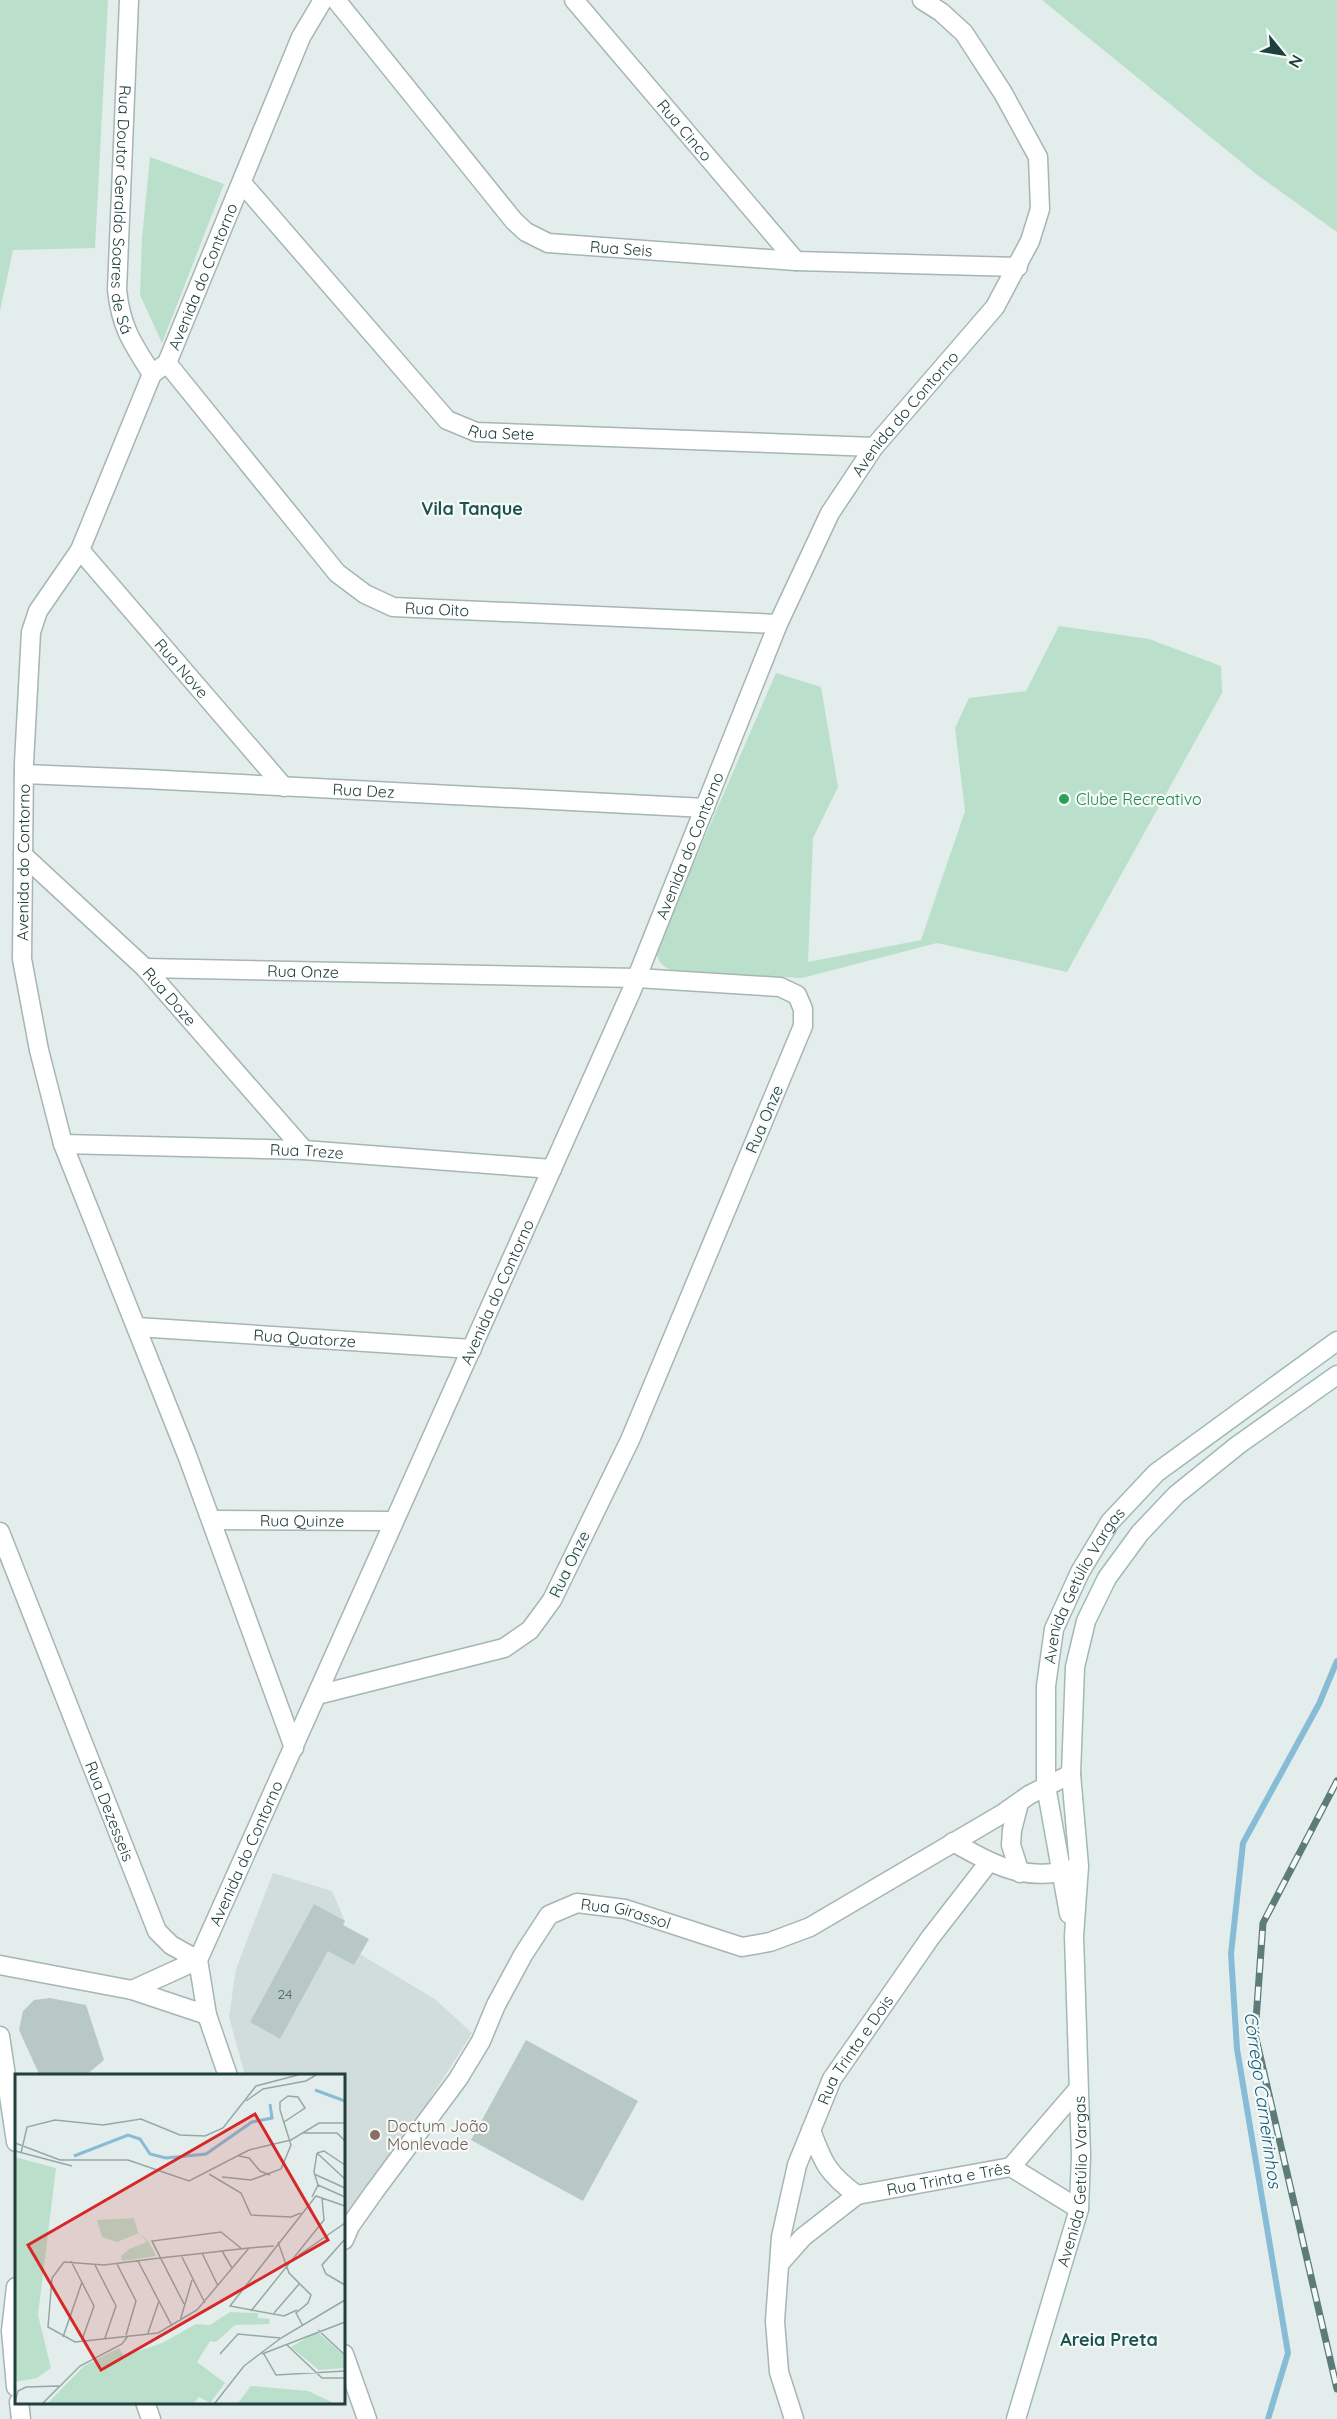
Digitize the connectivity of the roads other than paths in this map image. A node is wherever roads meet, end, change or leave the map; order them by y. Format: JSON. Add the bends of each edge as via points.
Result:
{"nodes":[{"id":1,"x":129,"y":0,"type":"edge"},
{"id":2,"x":323,"y":0,"type":"edge"},
{"id":3,"x":336,"y":0,"type":"edge"},
{"id":4,"x":574,"y":0,"type":"edge"},
{"id":5,"x":922,"y":0,"type":"edge"},
{"id":6,"x":242,"y":183,"type":"junction"},
{"id":7,"x":796,"y":261,"type":"junction"},
{"id":8,"x":1018,"y":267,"type":"junction"},
{"id":9,"x":160,"y":368,"type":"junction"},
{"id":10,"x":873,"y":447,"type":"junction"},
{"id":11,"x":80,"y":550,"type":"junction"},
{"id":12,"x":778,"y":624,"type":"junction"},
{"id":13,"x":24,"y":774,"type":"junction"},
{"id":14,"x":284,"y":787,"type":"junction"},
{"id":15,"x":705,"y":808,"type":"junction"},
{"id":16,"x":23,"y":855,"type":"junction"},
{"id":17,"x":145,"y":968,"type":"junction"},
{"id":18,"x":637,"y":978,"type":"junction"},
{"id":19,"x":63,"y":1144,"type":"junction"},
{"id":20,"x":304,"y":1150,"type":"junction"},
{"id":21,"x":552,"y":1169,"type":"junction"},
{"id":22,"x":137,"y":1327,"type":"junction"},
{"id":23,"x":1337,"y":1341,"type":"edge"},
{"id":24,"x":472,"y":1349,"type":"junction"},
{"id":25,"x":1337,"y":1375,"type":"edge"},
{"id":26,"x":1222,"y":1424,"type":"junction"},
{"id":27,"x":1238,"y":1445,"type":"junction"},
{"id":28,"x":212,"y":1520,"type":"junction"},
{"id":29,"x":393,"y":1521,"type":"junction"},
{"id":30,"x":0,"y":1532,"type":"edge"},
{"id":31,"x":317,"y":1695,"type":"junction"},
{"id":32,"x":294,"y":1748,"type":"junction"},
{"id":33,"x":1071,"y":1774,"type":"junction"},
{"id":34,"x":1046,"y":1786,"type":"junction"},
{"id":35,"x":1019,"y":1803,"type":"junction"},
{"id":36,"x":953,"y":1842,"type":"junction"},
{"id":37,"x":989,"y":1862,"type":"junction"},
{"id":38,"x":1079,"y":1866,"type":"junction"},
{"id":39,"x":1020,"y":1873,"type":"junction"},
{"id":40,"x":1060,"y":1873,"type":"junction"},
{"id":41,"x":1074,"y":1936,"type":"junction"},
{"id":42,"x":198,"y":1960,"type":"junction"},
{"id":43,"x":0,"y":1965,"type":"edge"},
{"id":44,"x":132,"y":1990,"type":"junction"},
{"id":45,"x":207,"y":2014,"type":"junction"},
{"id":46,"x":0,"y":2035,"type":"edge"},
{"id":47,"x":15,"y":2074,"type":"edge"},
{"id":48,"x":227,"y":2074,"type":"edge"},
{"id":49,"x":1078,"y":2090,"type":"junction"},
{"id":50,"x":811,"y":2130,"type":"junction"},
{"id":51,"x":15,"y":2135,"type":"edge"},
{"id":52,"x":1011,"y":2167,"type":"junction"},
{"id":53,"x":857,"y":2195,"type":"junction"},
{"id":54,"x":1079,"y":2209,"type":"junction"},
{"id":55,"x":345,"y":2238,"type":"edge"},
{"id":56,"x":780,"y":2263,"type":"junction"},
{"id":57,"x":15,"y":2296,"type":"edge"},
{"id":58,"x":345,"y":2357,"type":"edge"},
{"id":59,"x":15,"y":2376,"type":"edge"},
{"id":60,"x":345,"y":2386,"type":"edge"},
{"id":61,"x":19,"y":2404,"type":"edge"},
{"id":62,"x":145,"y":2404,"type":"edge"},
{"id":63,"x":21,"y":2419,"type":"edge"},
{"id":64,"x":151,"y":2419,"type":"edge"},
{"id":65,"x":356,"y":2419,"type":"edge"},
{"id":66,"x":367,"y":2419,"type":"edge"},
{"id":67,"x":794,"y":2419,"type":"edge"},
{"id":68,"x":1016,"y":2419,"type":"edge"}],
"edges":[{"from":1,"to":9,"type":"street","name":"Rua Doutor Geraldo Soares de Sá","via":[[117,290],[126,333]]},
{"from":2,"to":6,"type":"street","name":"Avenida do Contorno","via":[[301,37]]},
{"from":3,"to":7,"type":"street","name":"Rua Seis","via":[[526,232],[548,243]]},
{"from":4,"to":7,"type":"street","name":"Rua Cinco"},
{"from":5,"to":8,"type":"street","name":"Avenida do Contorno","via":[[964,33],[1038,157],[1040,209]]},
{"from":6,"to":9,"type":"street","name":"Avenida do Contorno"},
{"from":6,"to":10,"type":"street","name":"Rua Sete","via":[[447,420],[476,432]]},
{"from":7,"to":8,"type":"street","name":"Rua Seis"},
{"from":8,"to":10,"type":"street","name":"Avenida do Contorno","via":[[995,307]]},
{"from":9,"to":11,"type":"street","name":"Avenida do Contorno"},
{"from":9,"to":12,"type":"street","name":"Rua Oito","via":[[336,573],[364,594],[393,607]]},
{"from":10,"to":12,"type":"street","name":"Avenida do Contorno","via":[[830,513]]},
{"from":11,"to":13,"type":"street","name":"Avenida do Contorno","via":[[38,611],[31,632]]},
{"from":11,"to":14,"type":"street","name":"Rua Nove"},
{"from":12,"to":15,"type":"street","name":"Avenida do Contorno"},
{"from":13,"to":14,"type":"street","name":"Rua Dez"},
{"from":13,"to":16,"type":"street","name":"Avenida do Contorno"},
{"from":14,"to":15,"type":"street","name":"Rua Dez"},
{"from":15,"to":18,"type":"street","name":"Avenida do Contorno"},
{"from":16,"to":17,"type":"street","name":"Rua Doze"},
{"from":16,"to":19,"type":"street","name":"Avenida do Contorno","via":[[22,958],[39,1050]]},
{"from":17,"to":18,"type":"street","name":"Rua Onze"},
{"from":17,"to":20,"type":"street","name":"Rua Doze"},
{"from":18,"to":21,"type":"street","name":"Avenida do Contorno"},
{"from":18,"to":31,"type":"street","name":"Rua Onze","via":[[780,987],[797,995],[803,1009],[803,1026],[630,1440],[552,1600],[530,1630],[504,1648]]},
{"from":19,"to":20,"type":"street","name":"Rua Treze"},
{"from":19,"to":22,"type":"street","name":"Avenida do Contorno"},
{"from":20,"to":21,"type":"street","name":"Rua Treze"},
{"from":21,"to":24,"type":"street","name":"Avenida do Contorno"},
{"from":22,"to":24,"type":"street","name":"Rua Quatorze"},
{"from":22,"to":28,"type":"street","name":"Avenida do Contorno"},
{"from":23,"to":26,"type":"street","name":"Avenida Getúlio Vargas"},
{"from":24,"to":29,"type":"street","name":"Avenida do Contorno"},
{"from":25,"to":27,"type":"street","name":"Avenida Getúlio Vargas"},
{"from":26,"to":27,"type":"street"},
{"from":26,"to":34,"type":"street","name":"Avenida Getúlio Vargas","via":[[1156,1473],[1110,1522],[1080,1572],[1054,1629],[1046,1686]]},
{"from":27,"to":33,"type":"street","name":"Avenida Getúlio Vargas","via":[[1176,1494],[1140,1533],[1107,1578],[1086,1621],[1075,1667]]},
{"from":28,"to":29,"type":"street","name":"Rua Quinze"},
{"from":28,"to":32,"type":"street","name":"Avenida do Contorno"},
{"from":29,"to":31,"type":"street","name":"Avenida do Contorno"},
{"from":30,"to":42,"type":"street","name":"Rua Dezesseis","via":[[157,1931],[171,1945]]},
{"from":31,"to":32,"type":"street","name":"Avenida do Contorno"},
{"from":32,"to":42,"type":"street","name":"Avenida do Contorno"},
{"from":33,"to":34,"type":"street","name":"Rua Girassol"},
{"from":33,"to":38,"type":"street","name":"Avenida Getúlio Vargas"},
{"from":34,"to":35,"type":"street","name":"Rua Girassol"},
{"from":34,"to":40,"type":"street","name":"Avenida Getúlio Vargas"},
{"from":35,"to":36,"type":"street","name":"Rua Girassol"},
{"from":35,"to":39,"type":"street","via":[[1011,1845]]},
{"from":36,"to":37,"type":"street"},
{"from":36,"to":55,"type":"street","name":"Rua Girassol","via":[[810,1927],[770,1942],[742,1947],[625,1909],[578,1903],[549,1915],[523,1955],[458,2079]]},
{"from":37,"to":39,"type":"street"},
{"from":37,"to":50,"type":"street","name":"Rua Trinta e Dois","via":[[930,1938],[832,2079]]},
{"from":38,"to":40,"type":"street"},
{"from":38,"to":41,"type":"street","name":"Avenida Getúlio Vargas"},
{"from":39,"to":40,"type":"street"},
{"from":40,"to":41,"type":"street","name":"Avenida Getúlio Vargas"},
{"from":41,"to":49,"type":"street","name":"Avenida Getúlio Vargas"},
{"from":42,"to":44,"type":"street"},
{"from":42,"to":45,"type":"street"},
{"from":43,"to":44,"type":"street"},
{"from":44,"to":45,"type":"street"},
{"from":45,"to":48,"type":"street"},
{"from":46,"to":47,"type":"street"},
{"from":46,"to":51,"type":"street"},
{"from":49,"to":52,"type":"street","name":"Rua Trinta e Três"},
{"from":49,"to":54,"type":"street","name":"Avenida Getúlio Vargas"},
{"from":50,"to":53,"type":"street","via":[[822,2162]]},
{"from":50,"to":56,"type":"street","name":"Rua Trinta e Dois","via":[[797,2165],[781,2237]]},
{"from":52,"to":53,"type":"street","name":"Rua Trinta e Três"},
{"from":52,"to":54,"type":"street"},
{"from":53,"to":56,"type":"street","via":[[803,2237]]},
{"from":54,"to":68,"type":"street","name":"Avenida Getúlio Vargas"},
{"from":56,"to":67,"type":"street","name":"Rua Trinta e Dois","via":[[775,2321],[779,2372]]},
{"from":57,"to":59,"type":"street","via":[[11,2331]]},
{"from":58,"to":66,"type":"street"},
{"from":60,"to":65,"type":"street"},
{"from":61,"to":63,"type":"street"},
{"from":62,"to":64,"type":"street"}]}
